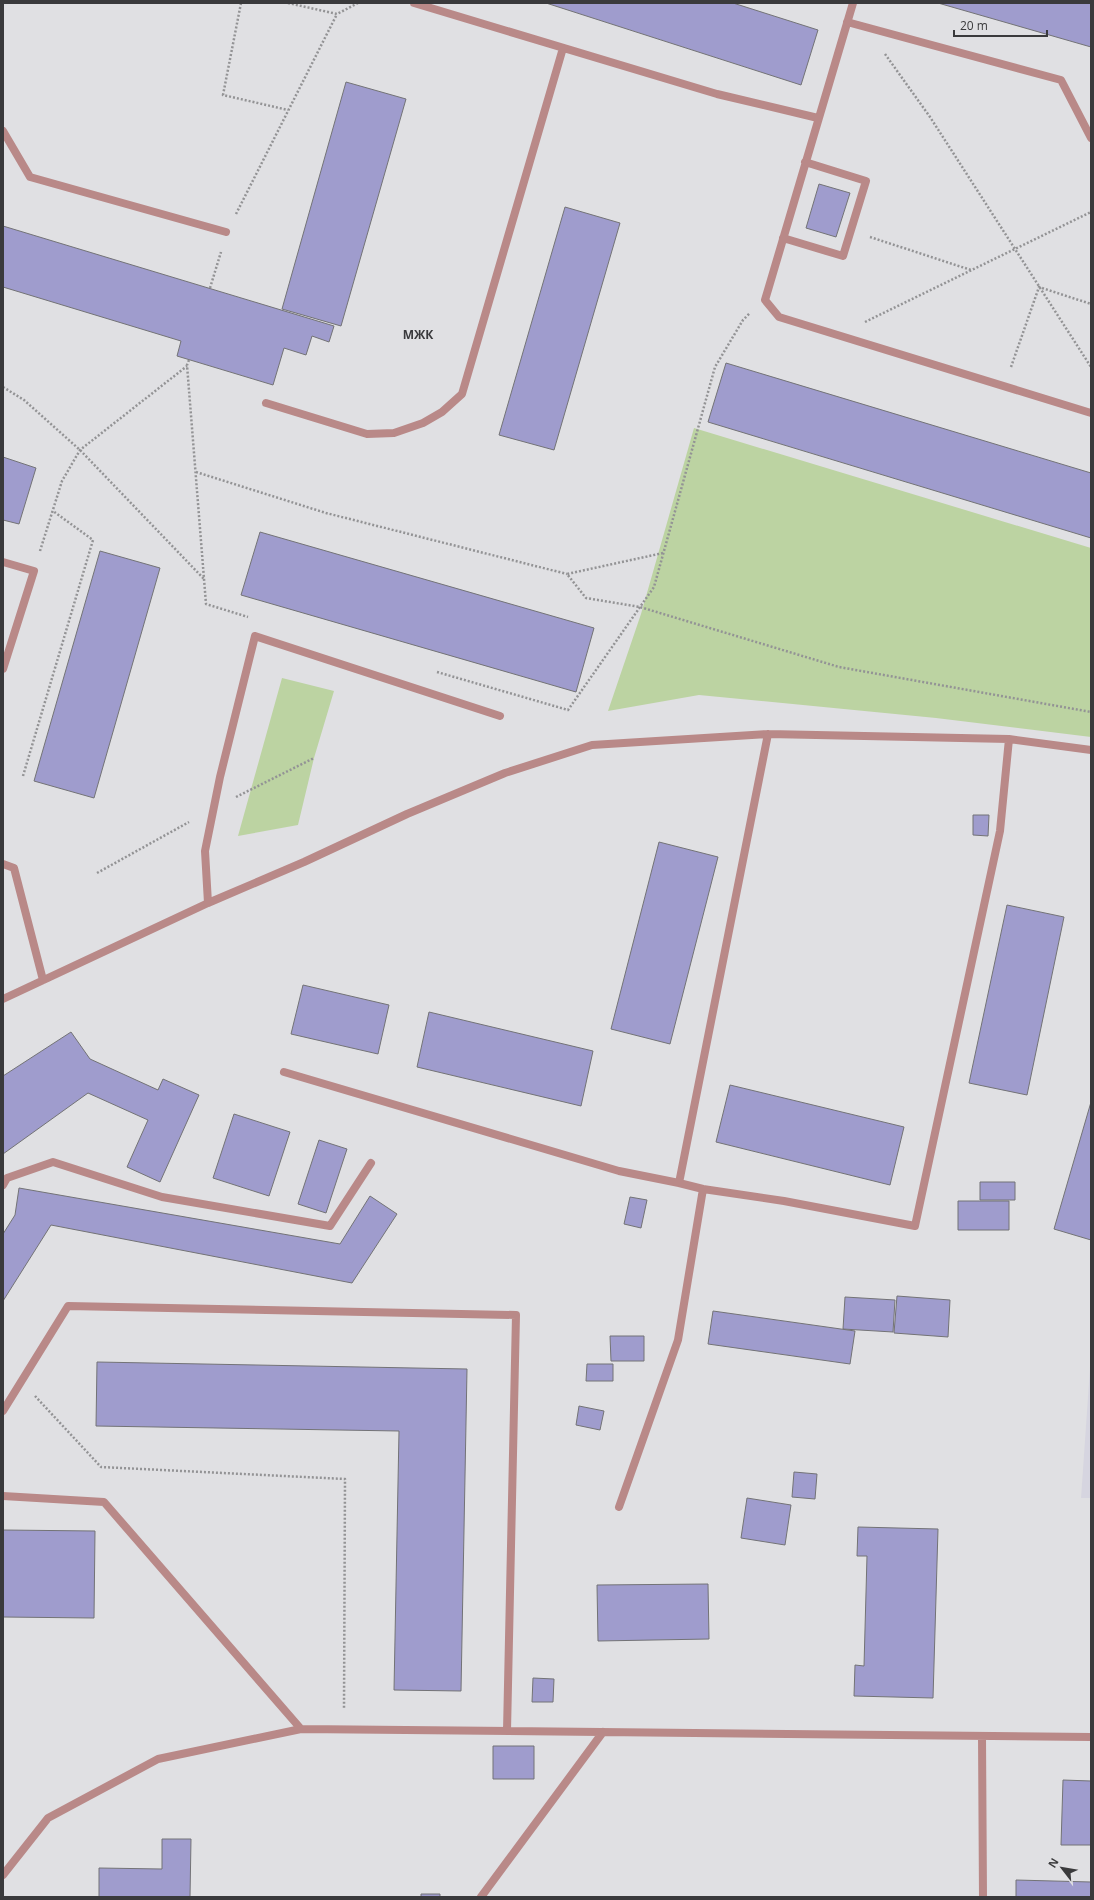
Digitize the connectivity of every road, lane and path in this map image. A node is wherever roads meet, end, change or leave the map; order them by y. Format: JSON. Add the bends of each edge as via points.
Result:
{"nodes":[{"id":1,"x":241,"y":3,"type":"edge"},
{"id":2,"x":288,"y":3,"type":"edge"},
{"id":3,"x":358,"y":3,"type":"edge"},
{"id":4,"x":414,"y":3,"type":"edge"},
{"id":5,"x":853,"y":3,"type":"edge"},
{"id":6,"x":337,"y":14,"type":"junction"},
{"id":7,"x":847,"y":22,"type":"junction"},
{"id":8,"x":868,"y":28,"type":"junction"},
{"id":9,"x":563,"y":48,"type":"junction"},
{"id":10,"x":288,"y":110,"type":"junction"},
{"id":11,"x":818,"y":118,"type":"junction"},
{"id":12,"x":3,"y":131,"type":"edge"},
{"id":13,"x":1091,"y":138,"type":"edge"},
{"id":14,"x":805,"y":162,"type":"junction"},
{"id":15,"x":1091,"y":212,"type":"edge"},
{"id":16,"x":851,"y":230,"type":"junction"},
{"id":17,"x":226,"y":232,"type":"junction"},
{"id":18,"x":783,"y":238,"type":"junction"},
{"id":19,"x":1015,"y":249,"type":"junction"},
{"id":20,"x":971,"y":270,"type":"junction"},
{"id":21,"x":1039,"y":287,"type":"junction"},
{"id":22,"x":210,"y":288,"type":"dead end"},
{"id":23,"x":765,"y":300,"type":"junction"},
{"id":24,"x":1091,"y":304,"type":"edge"},
{"id":25,"x":837,"y":335,"type":"junction"},
{"id":26,"x":189,"y":360,"type":"dead end"},
{"id":27,"x":187,"y":365,"type":"junction"},
{"id":28,"x":1091,"y":367,"type":"edge"},
{"id":29,"x":1005,"y":386,"type":"junction"},
{"id":30,"x":3,"y":387,"type":"edge"},
{"id":31,"x":266,"y":403,"type":"dead end"},
{"id":32,"x":1091,"y":413,"type":"edge"},
{"id":33,"x":80,"y":450,"type":"junction"},
{"id":34,"x":196,"y":472,"type":"junction"},
{"id":35,"x":53,"y":511,"type":"junction"},
{"id":36,"x":663,"y":553,"type":"junction"},
{"id":37,"x":3,"y":562,"type":"edge"},
{"id":38,"x":34,"y":570,"type":"junction"},
{"id":39,"x":567,"y":574,"type":"junction"},
{"id":40,"x":205,"y":580,"type":"junction"},
{"id":41,"x":640,"y":607,"type":"junction"},
{"id":42,"x":251,"y":617,"type":"dead end"},
{"id":43,"x":3,"y":669,"type":"edge"},
{"id":44,"x":435,"y":671,"type":"dead end"},
{"id":45,"x":1091,"y":712,"type":"edge"},
{"id":46,"x":500,"y":716,"type":"dead end"},
{"id":47,"x":768,"y":734,"type":"junction"},
{"id":48,"x":1009,"y":740,"type":"junction"},
{"id":49,"x":1091,"y":750,"type":"edge"},
{"id":50,"x":23,"y":776,"type":"dead end"},
{"id":51,"x":3,"y":864,"type":"edge"},
{"id":52,"x":208,"y":903,"type":"junction"},
{"id":53,"x":43,"y":980,"type":"junction"},
{"id":54,"x":3,"y":999,"type":"edge"},
{"id":55,"x":284,"y":1072,"type":"dead end"},
{"id":56,"x":371,"y":1163,"type":"dead end"},
{"id":57,"x":679,"y":1183,"type":"junction"},
{"id":58,"x":3,"y":1185,"type":"edge"},
{"id":59,"x":703,"y":1189,"type":"junction"},
{"id":60,"x":22,"y":1381,"type":"junction"},
{"id":61,"x":3,"y":1412,"type":"edge"},
{"id":62,"x":3,"y":1496,"type":"edge"},
{"id":63,"x":619,"y":1508,"type":"dead end"},
{"id":64,"x":301,"y":1729,"type":"junction"},
{"id":65,"x":344,"y":1730,"type":"junction"},
{"id":66,"x":507,"y":1731,"type":"junction"},
{"id":67,"x":603,"y":1732,"type":"junction"},
{"id":68,"x":982,"y":1736,"type":"junction"},
{"id":69,"x":1091,"y":1737,"type":"edge"},
{"id":70,"x":3,"y":1876,"type":"edge"},
{"id":71,"x":481,"y":1897,"type":"edge"},
{"id":72,"x":983,"y":1897,"type":"edge"}],
"edges":[{"from":1,"to":10,"type":"path","via":[[223,95]]},
{"from":2,"to":6,"type":"path"},
{"from":3,"to":6,"type":"path"},
{"from":4,"to":9,"type":"lane"},
{"from":5,"to":7,"type":"lane"},
{"from":6,"to":10,"type":"path"},
{"from":7,"to":8,"type":"lane"},
{"from":7,"to":11,"type":"lane"},
{"from":8,"to":13,"type":"lane","via":[[1061,80]]},
{"from":8,"to":19,"type":"path","via":[[930,117]]},
{"from":9,"to":11,"type":"lane","via":[[717,94]]},
{"from":9,"to":31,"type":"lane","via":[[462,394],[442,412],[423,423],[387,434],[366,434]]},
{"from":10,"to":17,"type":"path"},
{"from":11,"to":14,"type":"lane"},
{"from":12,"to":17,"type":"lane","via":[[30,177]]},
{"from":14,"to":16,"type":"lane","via":[[866,181]]},
{"from":14,"to":18,"type":"lane"},
{"from":15,"to":19,"type":"path"},
{"from":16,"to":18,"type":"lane","via":[[843,256]]},
{"from":16,"to":20,"type":"path"},
{"from":17,"to":22,"type":"path"},
{"from":18,"to":23,"type":"lane"},
{"from":19,"to":20,"type":"path"},
{"from":19,"to":21,"type":"path"},
{"from":20,"to":25,"type":"path"},
{"from":21,"to":24,"type":"path"},
{"from":21,"to":28,"type":"path"},
{"from":21,"to":29,"type":"path"},
{"from":23,"to":25,"type":"lane","via":[[779,317]]},
{"from":23,"to":36,"type":"path","via":[[743,320],[715,367]]},
{"from":25,"to":29,"type":"lane"},
{"from":26,"to":27,"type":"path"},
{"from":27,"to":33,"type":"path"},
{"from":27,"to":34,"type":"path"},
{"from":29,"to":32,"type":"lane"},
{"from":30,"to":33,"type":"path","via":[[24,400]]},
{"from":33,"to":35,"type":"path","via":[[62,481]]},
{"from":33,"to":40,"type":"path"},
{"from":34,"to":39,"type":"path","via":[[326,513]]},
{"from":34,"to":40,"type":"path"},
{"from":35,"to":38,"type":"path"},
{"from":35,"to":50,"type":"path","via":[[93,540]]},
{"from":36,"to":39,"type":"path"},
{"from":36,"to":41,"type":"path","via":[[654,587]]},
{"from":37,"to":38,"type":"lane"},
{"from":38,"to":43,"type":"lane"},
{"from":39,"to":41,"type":"path","via":[[586,598]]},
{"from":40,"to":42,"type":"path","via":[[206,604]]},
{"from":41,"to":44,"type":"path","via":[[568,710]]},
{"from":41,"to":45,"type":"path","via":[[839,667]]},
{"from":46,"to":52,"type":"lane","via":[[255,636],[220,777],[205,851]]},
{"from":47,"to":48,"type":"lane"},
{"from":47,"to":52,"type":"lane","via":[[592,745],[505,773]]},
{"from":47,"to":57,"type":"lane"},
{"from":48,"to":49,"type":"lane"},
{"from":48,"to":59,"type":"lane","via":[[1000,832],[915,1226],[784,1201]]},
{"from":51,"to":53,"type":"lane","via":[[14,868]]},
{"from":52,"to":53,"type":"lane"},
{"from":53,"to":54,"type":"lane"},
{"from":55,"to":57,"type":"lane","via":[[619,1171]]},
{"from":56,"to":58,"type":"lane","via":[[330,1226],[162,1197],[53,1162],[7,1178]]},
{"from":57,"to":59,"type":"lane"},
{"from":59,"to":63,"type":"lane","via":[[678,1340]]},
{"from":60,"to":61,"type":"lane"},
{"from":60,"to":65,"type":"path","via":[[101,1467],[345,1479]]},
{"from":60,"to":66,"type":"lane","via":[[68,1306],[516,1315]]},
{"from":62,"to":64,"type":"lane","via":[[104,1502]]},
{"from":64,"to":65,"type":"lane"},
{"from":64,"to":70,"type":"lane","via":[[158,1759],[48,1818]]},
{"from":65,"to":66,"type":"lane"},
{"from":66,"to":67,"type":"lane"},
{"from":67,"to":68,"type":"lane"},
{"from":67,"to":71,"type":"lane"},
{"from":68,"to":69,"type":"lane"},
{"from":68,"to":72,"type":"lane"}]}
